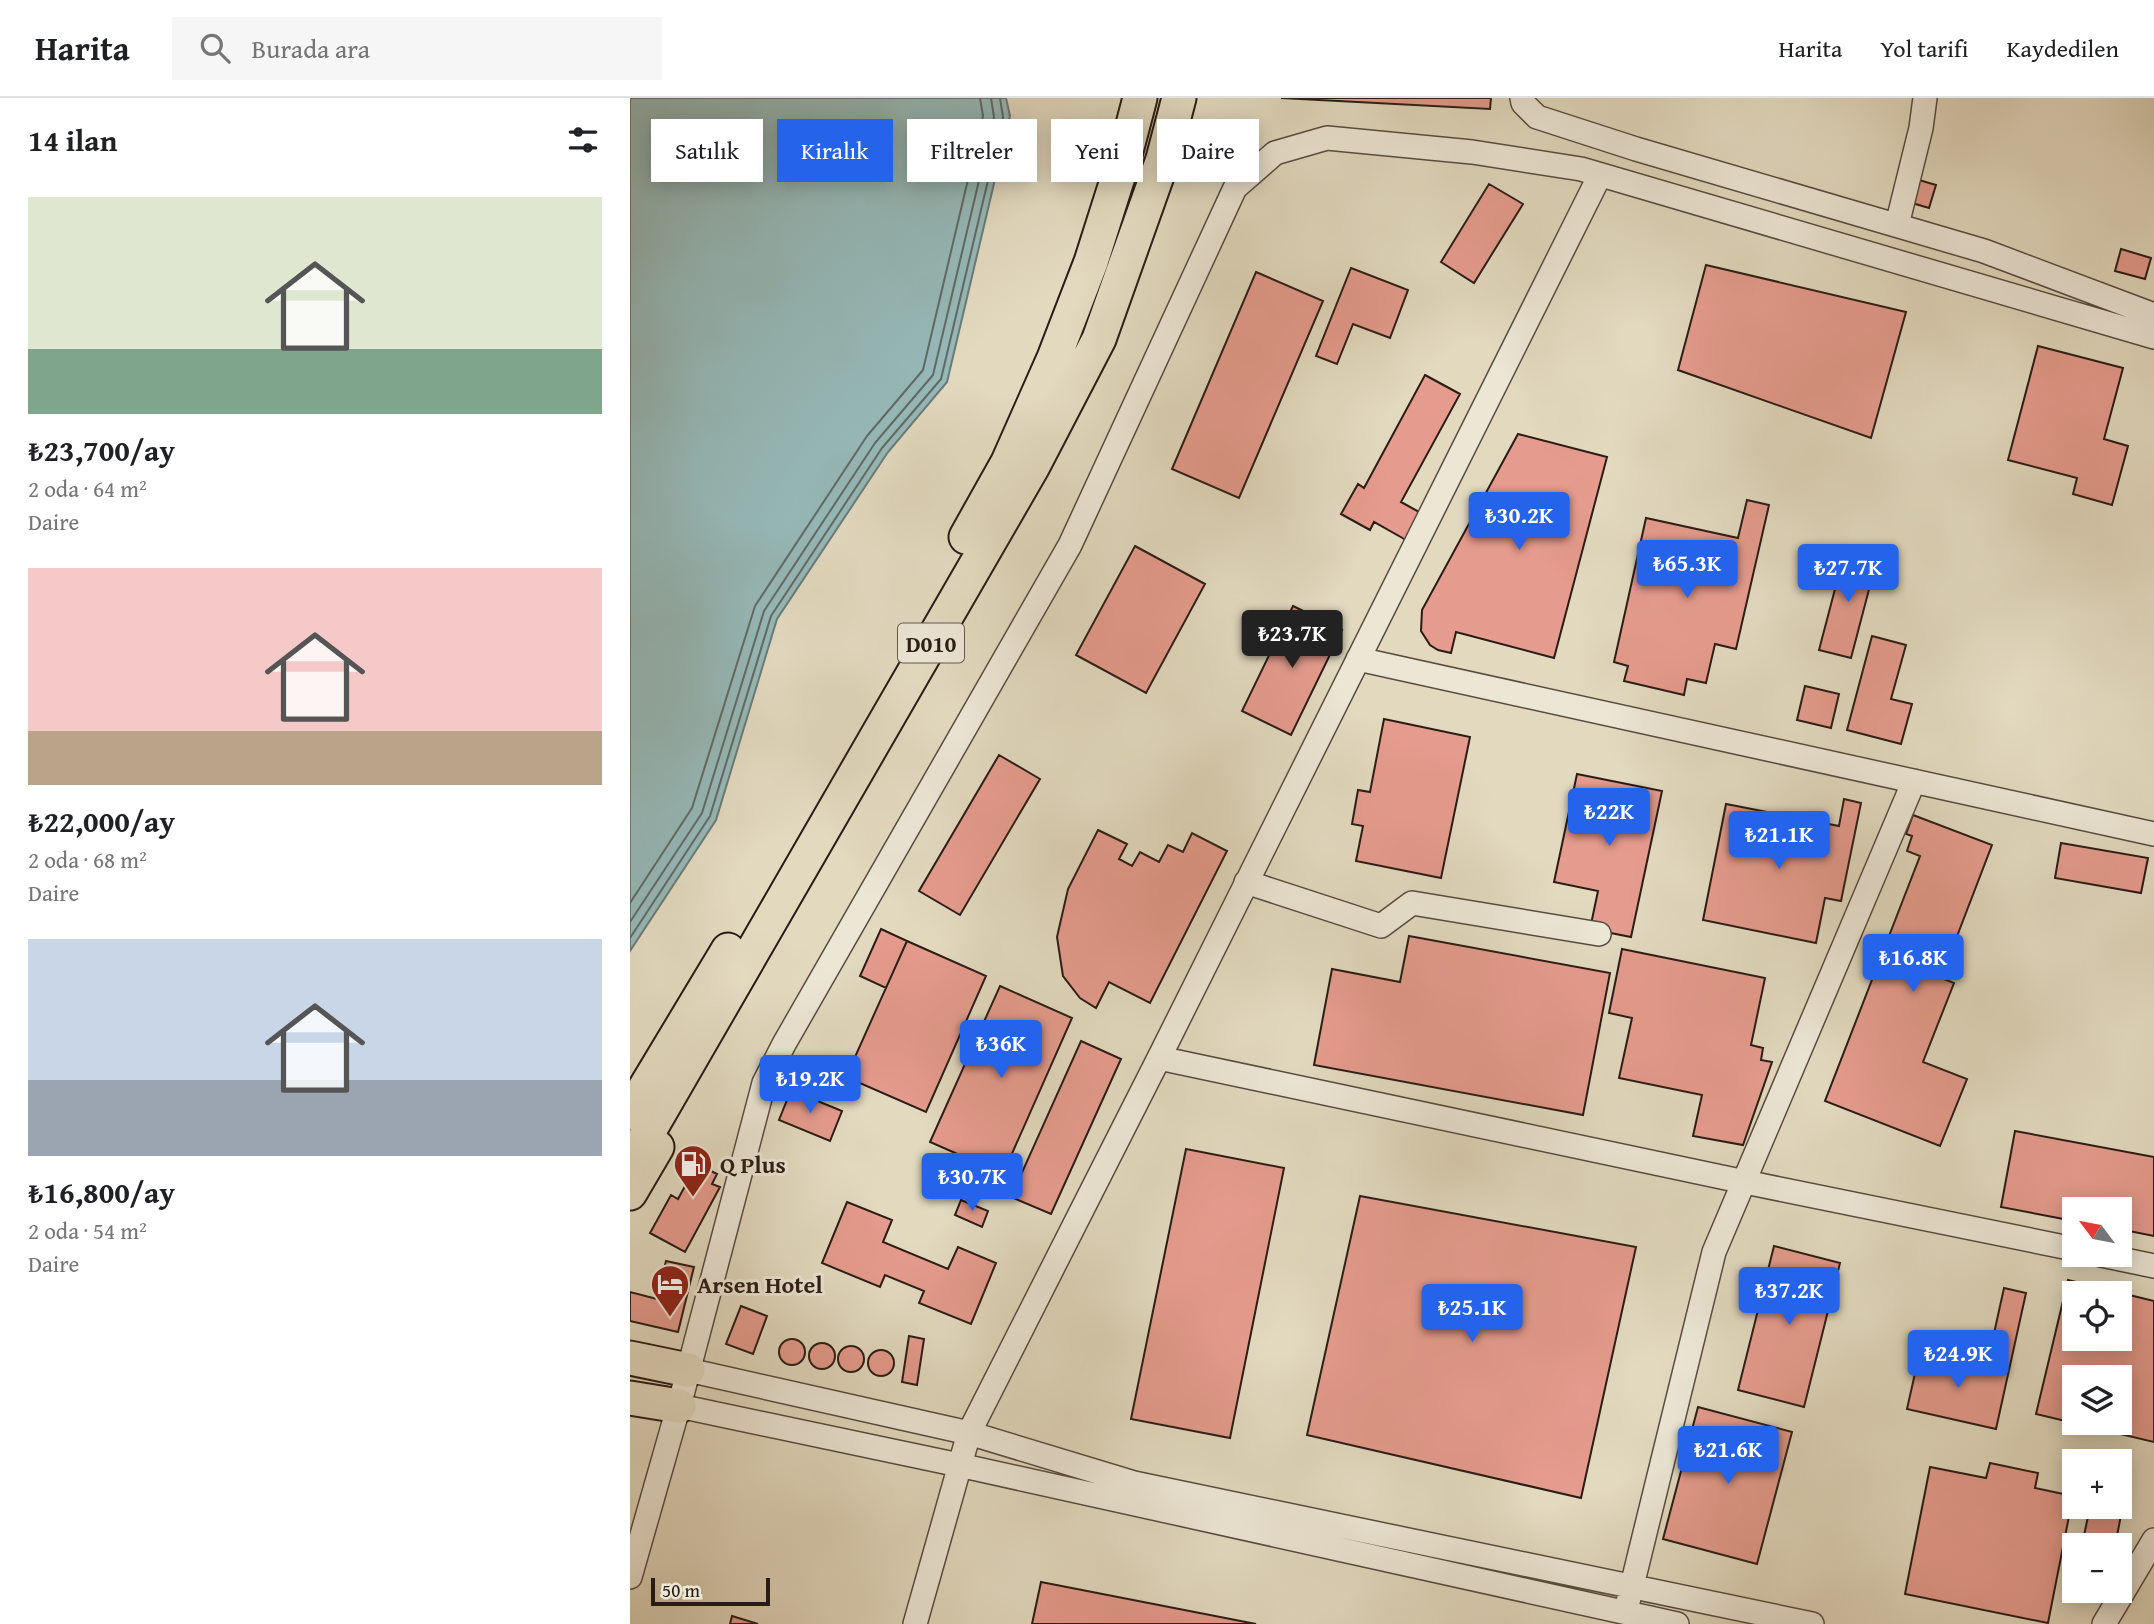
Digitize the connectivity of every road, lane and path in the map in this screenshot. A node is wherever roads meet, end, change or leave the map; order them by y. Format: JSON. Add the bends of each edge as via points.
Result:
{"nodes":[{"id":1,"x":1139,"y":98,"type":"edge"},
{"id":2,"x":1179,"y":98,"type":"edge"},
{"id":3,"x":1522,"y":98,"type":"edge"},
{"id":4,"x":1925,"y":98,"type":"edge"},
{"id":5,"x":1600,"y":175,"type":"junction"},
{"id":6,"x":1897,"y":225,"type":"junction"},
{"id":7,"x":2154,"y":315,"type":"edge"},
{"id":8,"x":2154,"y":337,"type":"edge"},
{"id":9,"x":1358,"y":659,"type":"junction"},
{"id":10,"x":1914,"y":781,"type":"junction"},
{"id":11,"x":2154,"y":834,"type":"edge"},
{"id":12,"x":1247,"y":882,"type":"junction"},
{"id":13,"x":1599,"y":934,"type":"dead end"},
{"id":14,"x":704,"y":1037,"type":"junction"},
{"id":15,"x":1159,"y":1058,"type":"junction"},
{"id":16,"x":630,"y":1113,"type":"edge"},
{"id":17,"x":630,"y":1164,"type":"edge"},
{"id":18,"x":1745,"y":1182,"type":"junction"},
{"id":19,"x":630,"y":1193,"type":"edge"},
{"id":20,"x":2062,"y":1247,"type":"edge"},
{"id":21,"x":2132,"y":1261,"type":"edge"},
{"id":22,"x":2154,"y":1266,"type":"edge"},
{"id":23,"x":630,"y":1358,"type":"edge"},
{"id":24,"x":630,"y":1371,"type":"edge"},
{"id":25,"x":630,"y":1381,"type":"edge"},
{"id":26,"x":684,"y":1387,"type":"junction"},
{"id":27,"x":630,"y":1398,"type":"edge"},
{"id":28,"x":969,"y":1433,"type":"junction"},
{"id":29,"x":958,"y":1465,"type":"junction"},
{"id":30,"x":2154,"y":1541,"type":"edge"},
{"id":31,"x":630,"y":1577,"type":"edge"},
{"id":32,"x":1630,"y":1586,"type":"junction"},
{"id":33,"x":1625,"y":1619,"type":"edge"},
{"id":34,"x":915,"y":1624,"type":"edge"},
{"id":35,"x":1677,"y":1624,"type":"edge"},
{"id":36,"x":1812,"y":1624,"type":"edge"},
{"id":37,"x":2104,"y":1624,"type":"edge"}],
"edges":[{"from":1,"to":16,"type":"highway","number":"D010","via":[[1091,262],[1008,463],[747,919]]},
{"from":2,"to":14,"type":"highway","number":"D010","via":[[1163,159],[1099,339],[1033,466]]},
{"from":3,"to":6,"type":"street","via":[[1536,117]]},
{"from":4,"to":6,"type":"street"},
{"from":5,"to":8,"type":"street"},
{"from":5,"to":9,"type":"street"},
{"from":5,"to":26,"type":"street","via":[[1472,152],[1327,138],[1275,153],[1235,188],[1070,545],[764,1083]]},
{"from":6,"to":7,"type":"street","via":[[1984,251]]},
{"from":9,"to":10,"type":"street"},
{"from":9,"to":12,"type":"street"},
{"from":10,"to":11,"type":"street"},
{"from":10,"to":18,"type":"street"},
{"from":12,"to":13,"type":"street","via":[[1381,926],[1412,902]]},
{"from":12,"to":15,"type":"street"},
{"from":14,"to":17,"type":"highway","number":"D010"},
{"from":14,"to":19,"type":"highway","via":[[659,1144]]},
{"from":15,"to":18,"type":"street"},
{"from":15,"to":28,"type":"street"},
{"from":18,"to":20,"type":"street"},
{"from":18,"to":32,"type":"street","via":[[1714,1252]]},
{"from":21,"to":22,"type":"street"},
{"from":23,"to":26,"type":"highway"},
{"from":24,"to":26,"type":"highway"},
{"from":25,"to":26,"type":"highway"},
{"from":26,"to":27,"type":"highway"},
{"from":26,"to":28,"type":"street"},
{"from":26,"to":29,"type":"street"},
{"from":26,"to":31,"type":"street"},
{"from":28,"to":29,"type":"street"},
{"from":28,"to":32,"type":"street","via":[[1134,1483]]},
{"from":29,"to":33,"type":"street"},
{"from":29,"to":34,"type":"street"},
{"from":30,"to":37,"type":"street"},
{"from":32,"to":33,"type":"street"},
{"from":32,"to":36,"type":"street"},
{"from":33,"to":35,"type":"street"}]}
